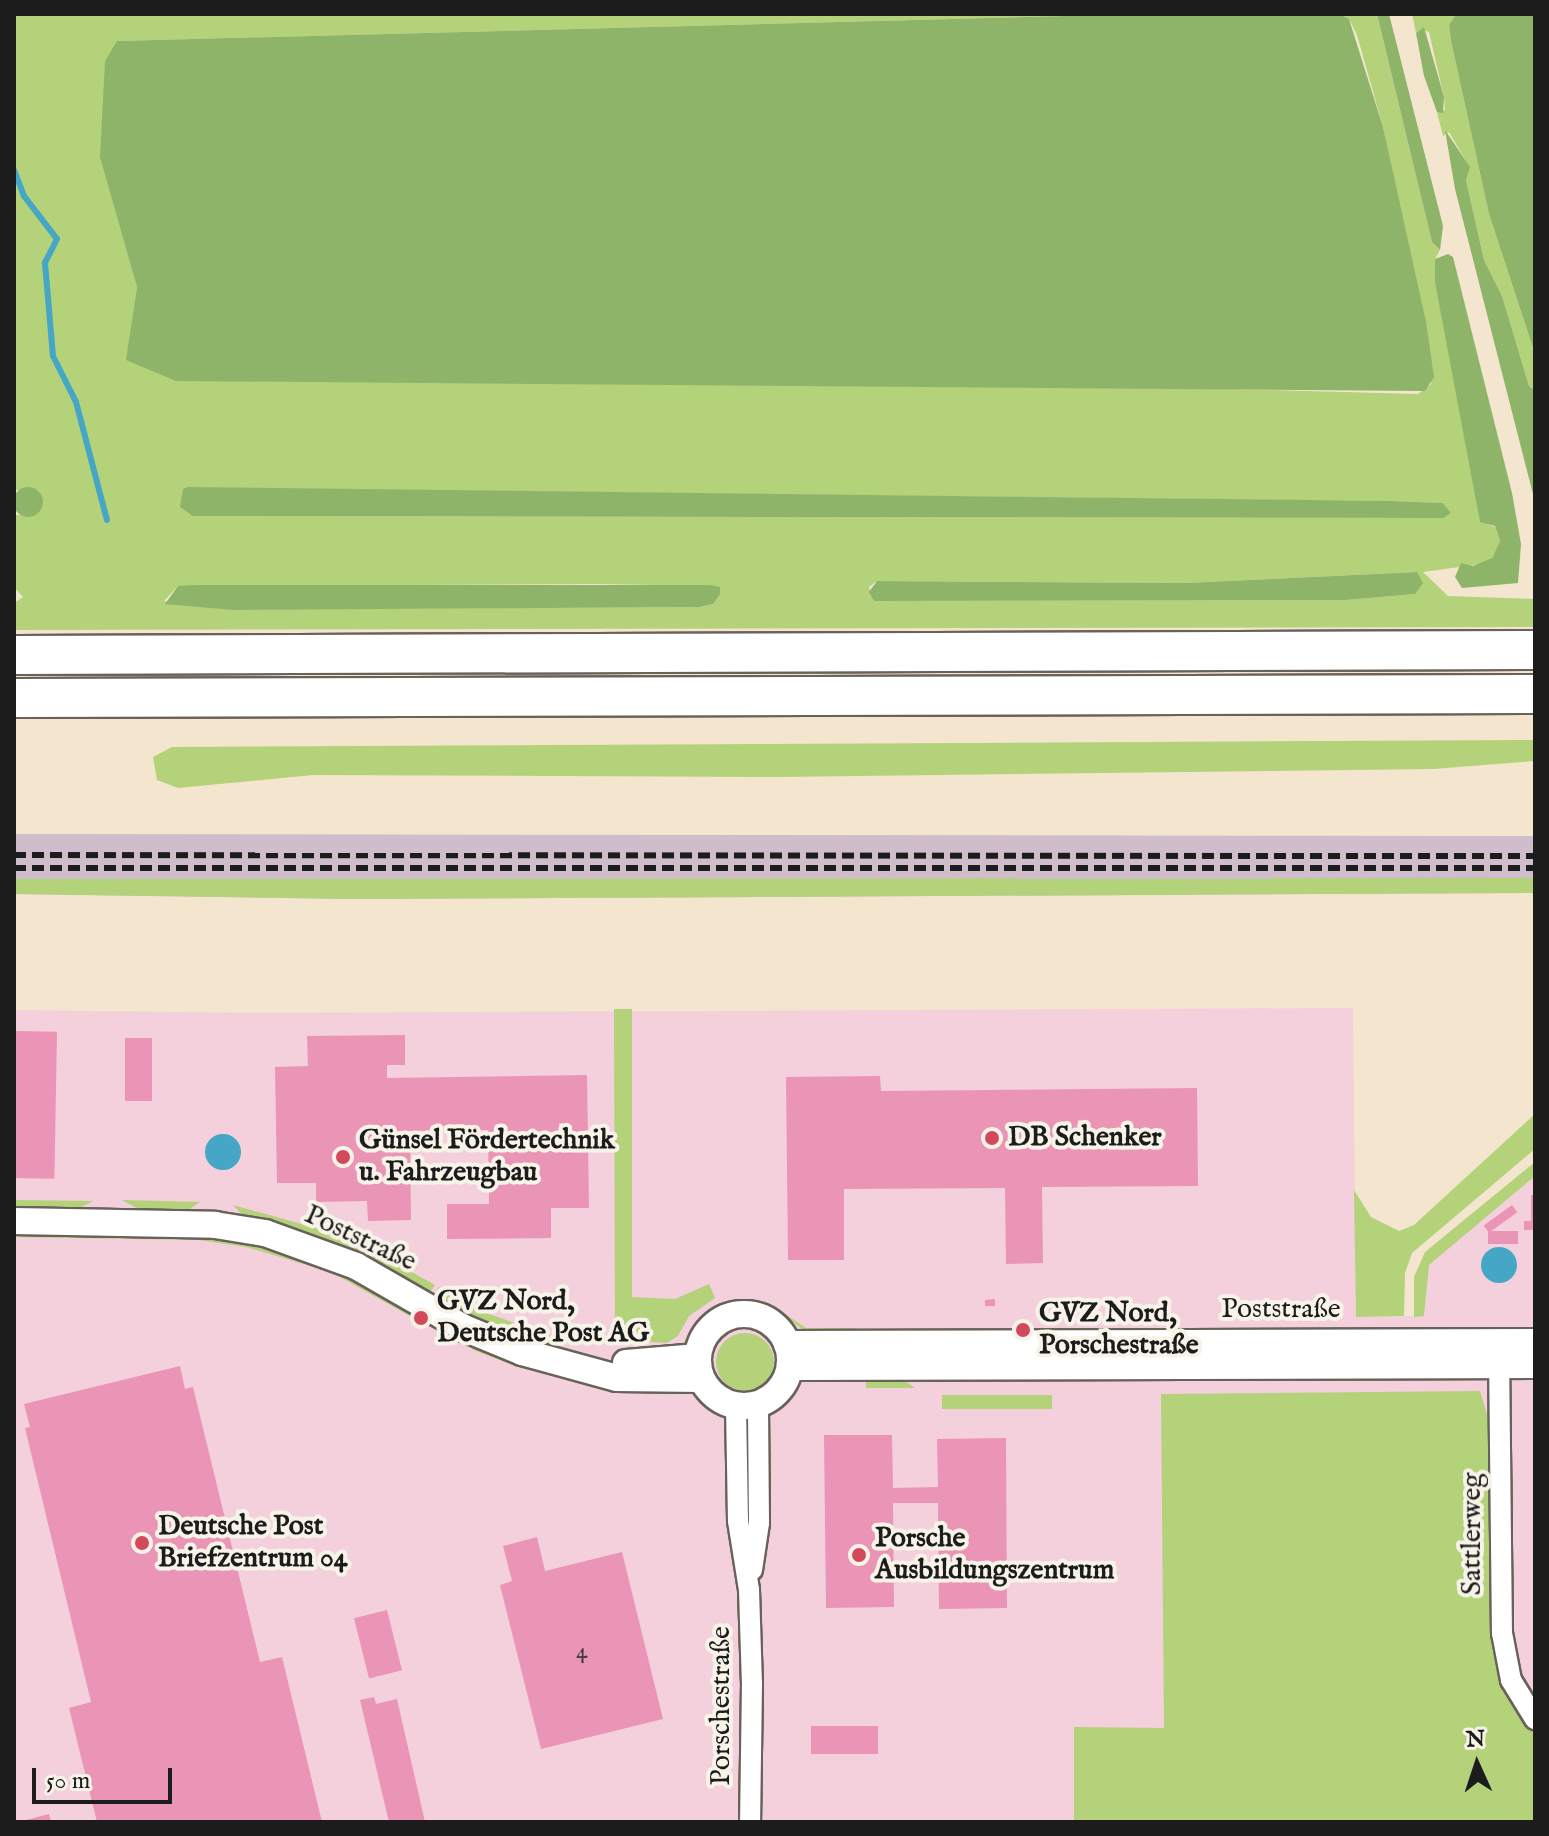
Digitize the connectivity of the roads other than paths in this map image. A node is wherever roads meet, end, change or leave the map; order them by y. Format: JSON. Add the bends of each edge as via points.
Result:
{"nodes":[{"id":1,"x":1535,"y":650,"type":"edge"},
{"id":2,"x":14,"y":655,"type":"edge"},
{"id":3,"x":1535,"y":694,"type":"edge"},
{"id":4,"x":14,"y":698,"type":"edge"},
{"id":5,"x":14,"y":1221,"type":"edge"},
{"id":6,"x":1535,"y":1342,"type":"edge"},
{"id":7,"x":1499,"y":1353,"type":"junction"},
{"id":8,"x":788,"y":1356,"type":"junction"},
{"id":9,"x":1535,"y":1365,"type":"edge"},
{"id":10,"x":699,"y":1368,"type":"junction"},
{"id":11,"x":747,"y":1405,"type":"junction"},
{"id":12,"x":1535,"y":1719,"type":"edge"},
{"id":13,"x":750,"y":1822,"type":"edge"}],
"edges":[{"from":1,"to":2,"type":"highway"},
{"from":3,"to":4,"type":"highway"},
{"from":5,"to":10,"type":"street","name":"Poststraße","via":[[181,1223],[265,1233],[356,1266],[480,1335],[570,1365]]},
{"from":6,"to":7,"type":"street","name":"Poststraße"},
{"from":7,"to":8,"type":"street","name":"Poststraße"},
{"from":7,"to":9,"type":"street","name":"Poststraße"},
{"from":7,"to":12,"type":"street","name":"Sattlerweg","via":[[1504,1659],[1520,1700]]},
{"from":8,"to":10,"type":"street","via":[[773,1325],[739,1315],[712,1327]]},
{"from":8,"to":11,"type":"street","via":[[779,1390]]},
{"from":10,"to":11,"type":"street","via":[[721,1400]]},
{"from":11,"to":13,"type":"street","name":"Porschestraße","via":[[738,1521],[749,1590]]}]}
